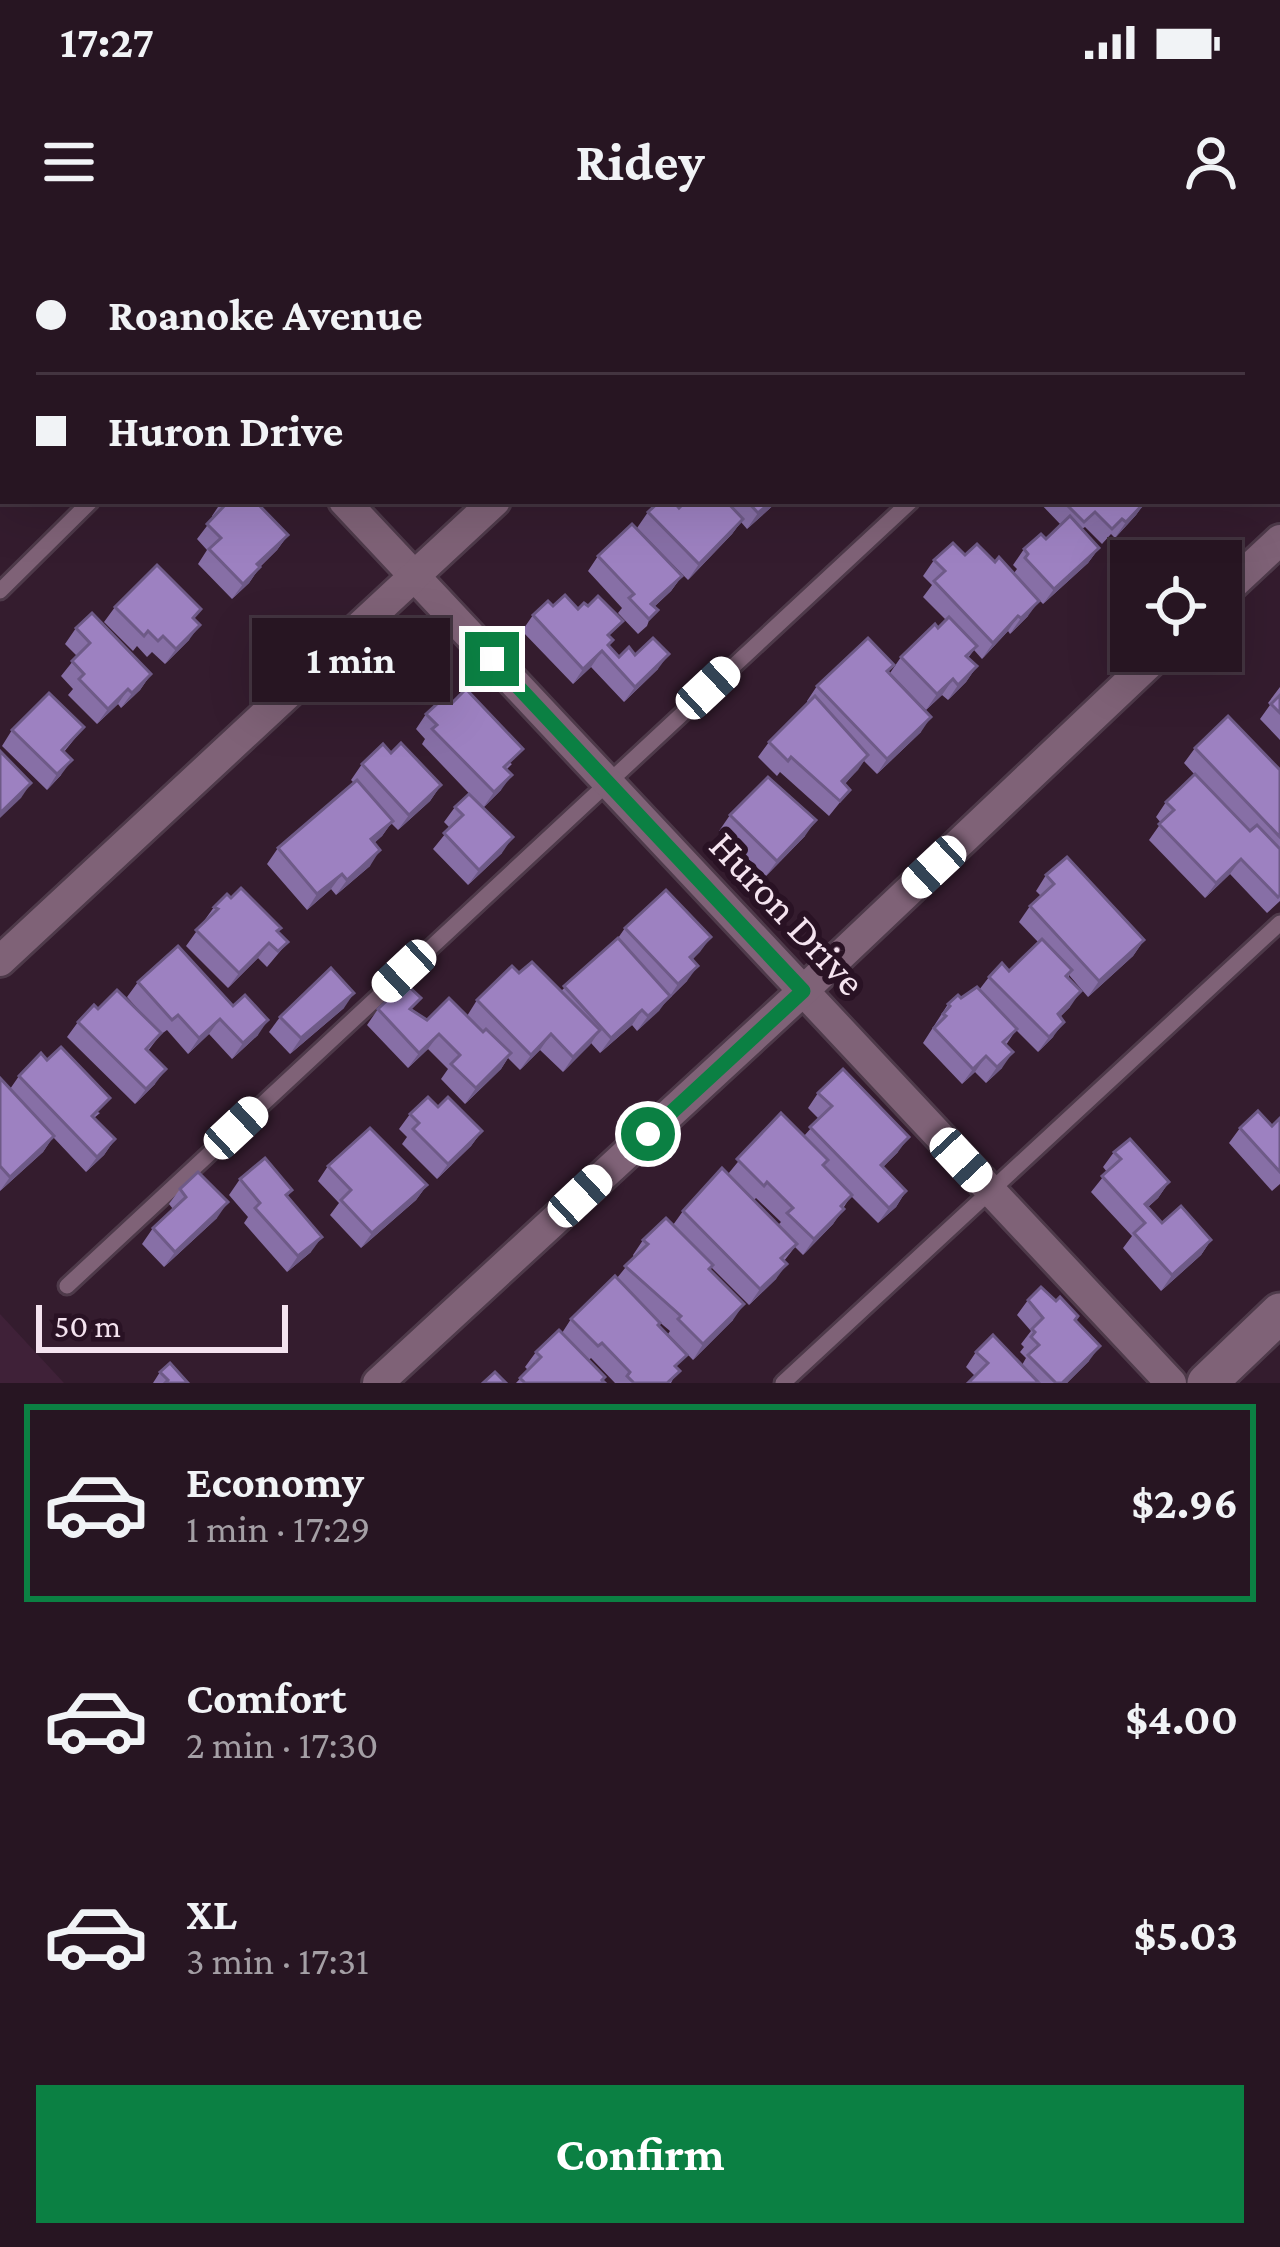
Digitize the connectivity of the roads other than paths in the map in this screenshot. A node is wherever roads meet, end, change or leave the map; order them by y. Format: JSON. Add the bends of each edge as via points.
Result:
{"nodes":[{"id":1,"x":89,"y":504,"type":"edge"},
{"id":2,"x":347,"y":504,"type":"edge"},
{"id":3,"x":492,"y":504,"type":"edge"},
{"id":4,"x":908,"y":504,"type":"edge"},
{"id":5,"x":1280,"y":540,"type":"edge"},
{"id":6,"x":414,"y":576,"type":"junction"},
{"id":7,"x":1242,"y":576,"type":"edge"},
{"id":8,"x":0,"y":591,"type":"edge"},
{"id":9,"x":1140,"y":672,"type":"edge"},
{"id":10,"x":607,"y":782,"type":"junction"},
{"id":11,"x":1280,"y":923,"type":"edge"},
{"id":12,"x":0,"y":962,"type":"edge"},
{"id":13,"x":803,"y":991,"type":"junction"},
{"id":14,"x":990,"y":1190,"type":"junction"},
{"id":15,"x":67,"y":1286,"type":"dead end"},
{"id":16,"x":1280,"y":1313,"type":"edge"},
{"id":17,"x":378,"y":1383,"type":"edge"},
{"id":18,"x":783,"y":1383,"type":"edge"},
{"id":19,"x":1171,"y":1383,"type":"edge"},
{"id":20,"x":1207,"y":1383,"type":"edge"}],
"edges":[{"from":1,"to":8,"type":"lane"},
{"from":2,"to":6,"type":"street","name":"Huron Drive"},
{"from":3,"to":6,"type":"street"},
{"from":4,"to":10,"type":"lane"},
{"from":5,"to":7,"type":"street"},
{"from":6,"to":10,"type":"street","name":"Huron Drive"},
{"from":6,"to":12,"type":"street"},
{"from":9,"to":13,"type":"street"},
{"from":10,"to":13,"type":"street","name":"Huron Drive"},
{"from":10,"to":15,"type":"lane"},
{"from":11,"to":14,"type":"lane"},
{"from":13,"to":14,"type":"street","name":"Huron Drive"},
{"from":13,"to":17,"type":"street"},
{"from":14,"to":18,"type":"lane"},
{"from":14,"to":19,"type":"street","name":"Huron Drive"},
{"from":16,"to":20,"type":"street"}]}
